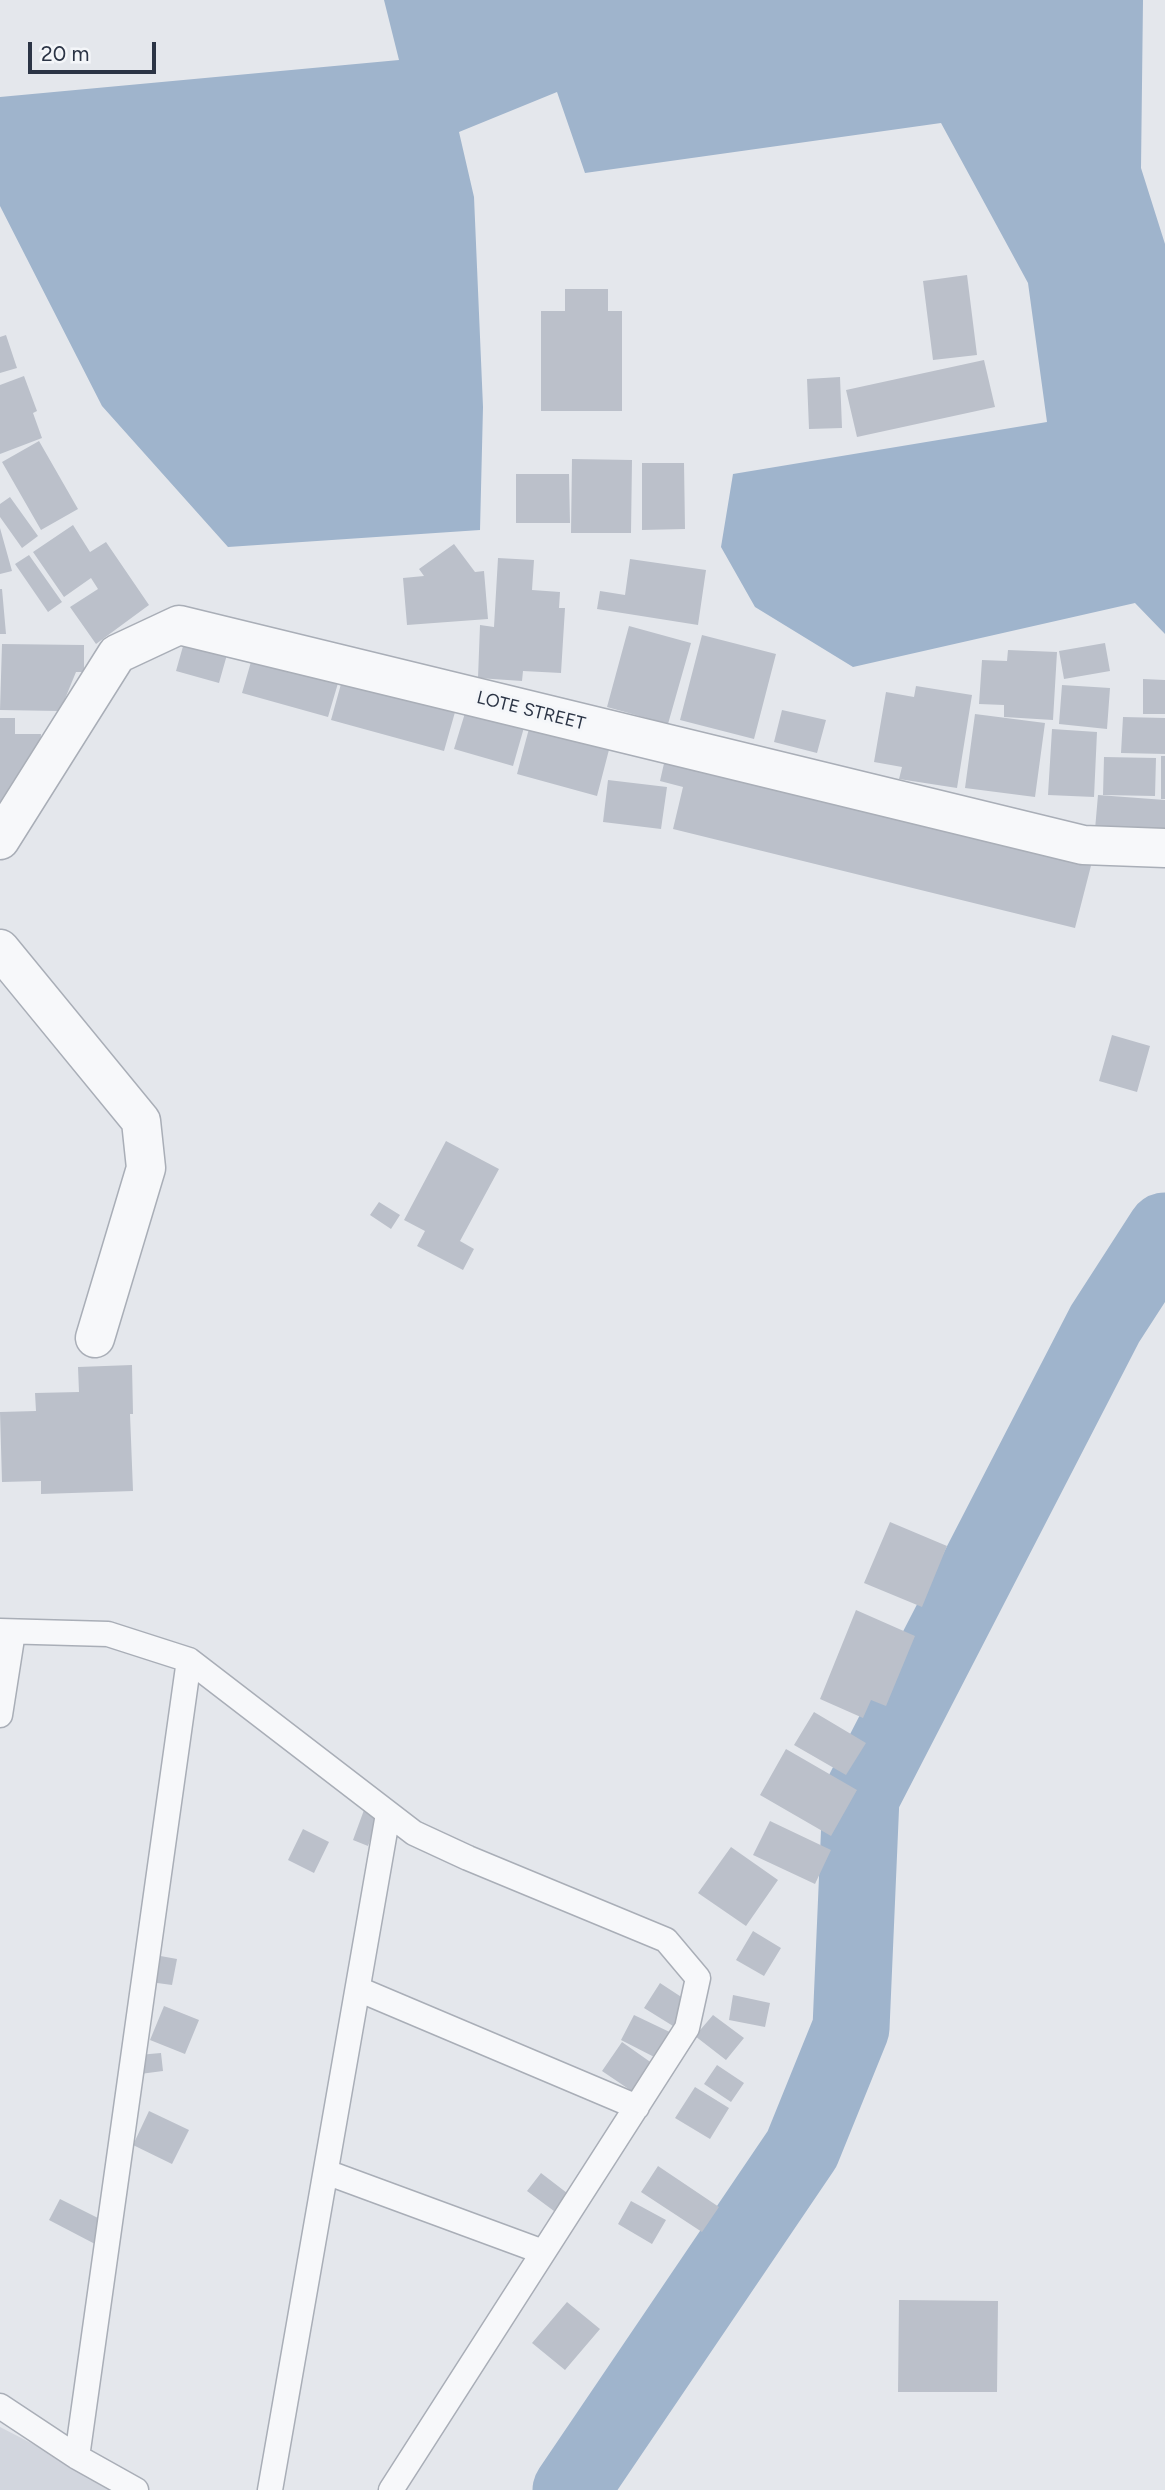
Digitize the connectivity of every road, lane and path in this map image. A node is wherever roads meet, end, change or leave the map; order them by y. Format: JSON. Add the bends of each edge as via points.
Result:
{"nodes":[{"id":1,"x":0,"y":840,"type":"edge"},
{"id":2,"x":1165,"y":848,"type":"edge"},
{"id":3,"x":0,"y":949,"type":"edge"},
{"id":4,"x":94,"y":1338,"type":"dead end"},
{"id":5,"x":7,"y":1632,"type":"edge"},
{"id":6,"x":189,"y":1660,"type":"junction"},
{"id":7,"x":0,"y":1716,"type":"edge"},
{"id":8,"x":388,"y":1814,"type":"junction"},
{"id":9,"x":358,"y":1989,"type":"junction"},
{"id":10,"x":637,"y":2107,"type":"junction"},
{"id":11,"x":326,"y":2172,"type":"junction"},
{"id":12,"x":543,"y":2252,"type":"junction"},
{"id":13,"x":0,"y":2406,"type":"edge"},
{"id":14,"x":77,"y":2457,"type":"junction"},
{"id":15,"x":136,"y":2490,"type":"edge"},
{"id":16,"x":271,"y":2490,"type":"edge"},
{"id":17,"x":391,"y":2490,"type":"edge"}],
"edges":[{"from":1,"to":2,"type":"street","name":"LOTE STREET","via":[[117,654],[179,625],[1083,845]]},
{"from":3,"to":4,"type":"street","via":[[141,1121],[146,1168]]},
{"from":5,"to":6,"type":"lane","via":[[108,1634]]},
{"from":5,"to":7,"type":"lane"},
{"from":6,"to":8,"type":"lane"},
{"from":6,"to":14,"type":"lane"},
{"from":8,"to":9,"type":"lane"},
{"from":8,"to":10,"type":"lane","via":[[414,1833],[468,1858],[666,1940],[698,1978],[687,2028]]},
{"from":9,"to":10,"type":"lane"},
{"from":9,"to":11,"type":"lane"},
{"from":10,"to":12,"type":"lane"},
{"from":11,"to":12,"type":"lane"},
{"from":11,"to":16,"type":"lane"},
{"from":12,"to":17,"type":"lane"},
{"from":13,"to":14,"type":"lane"},
{"from":14,"to":15,"type":"lane"}]}
